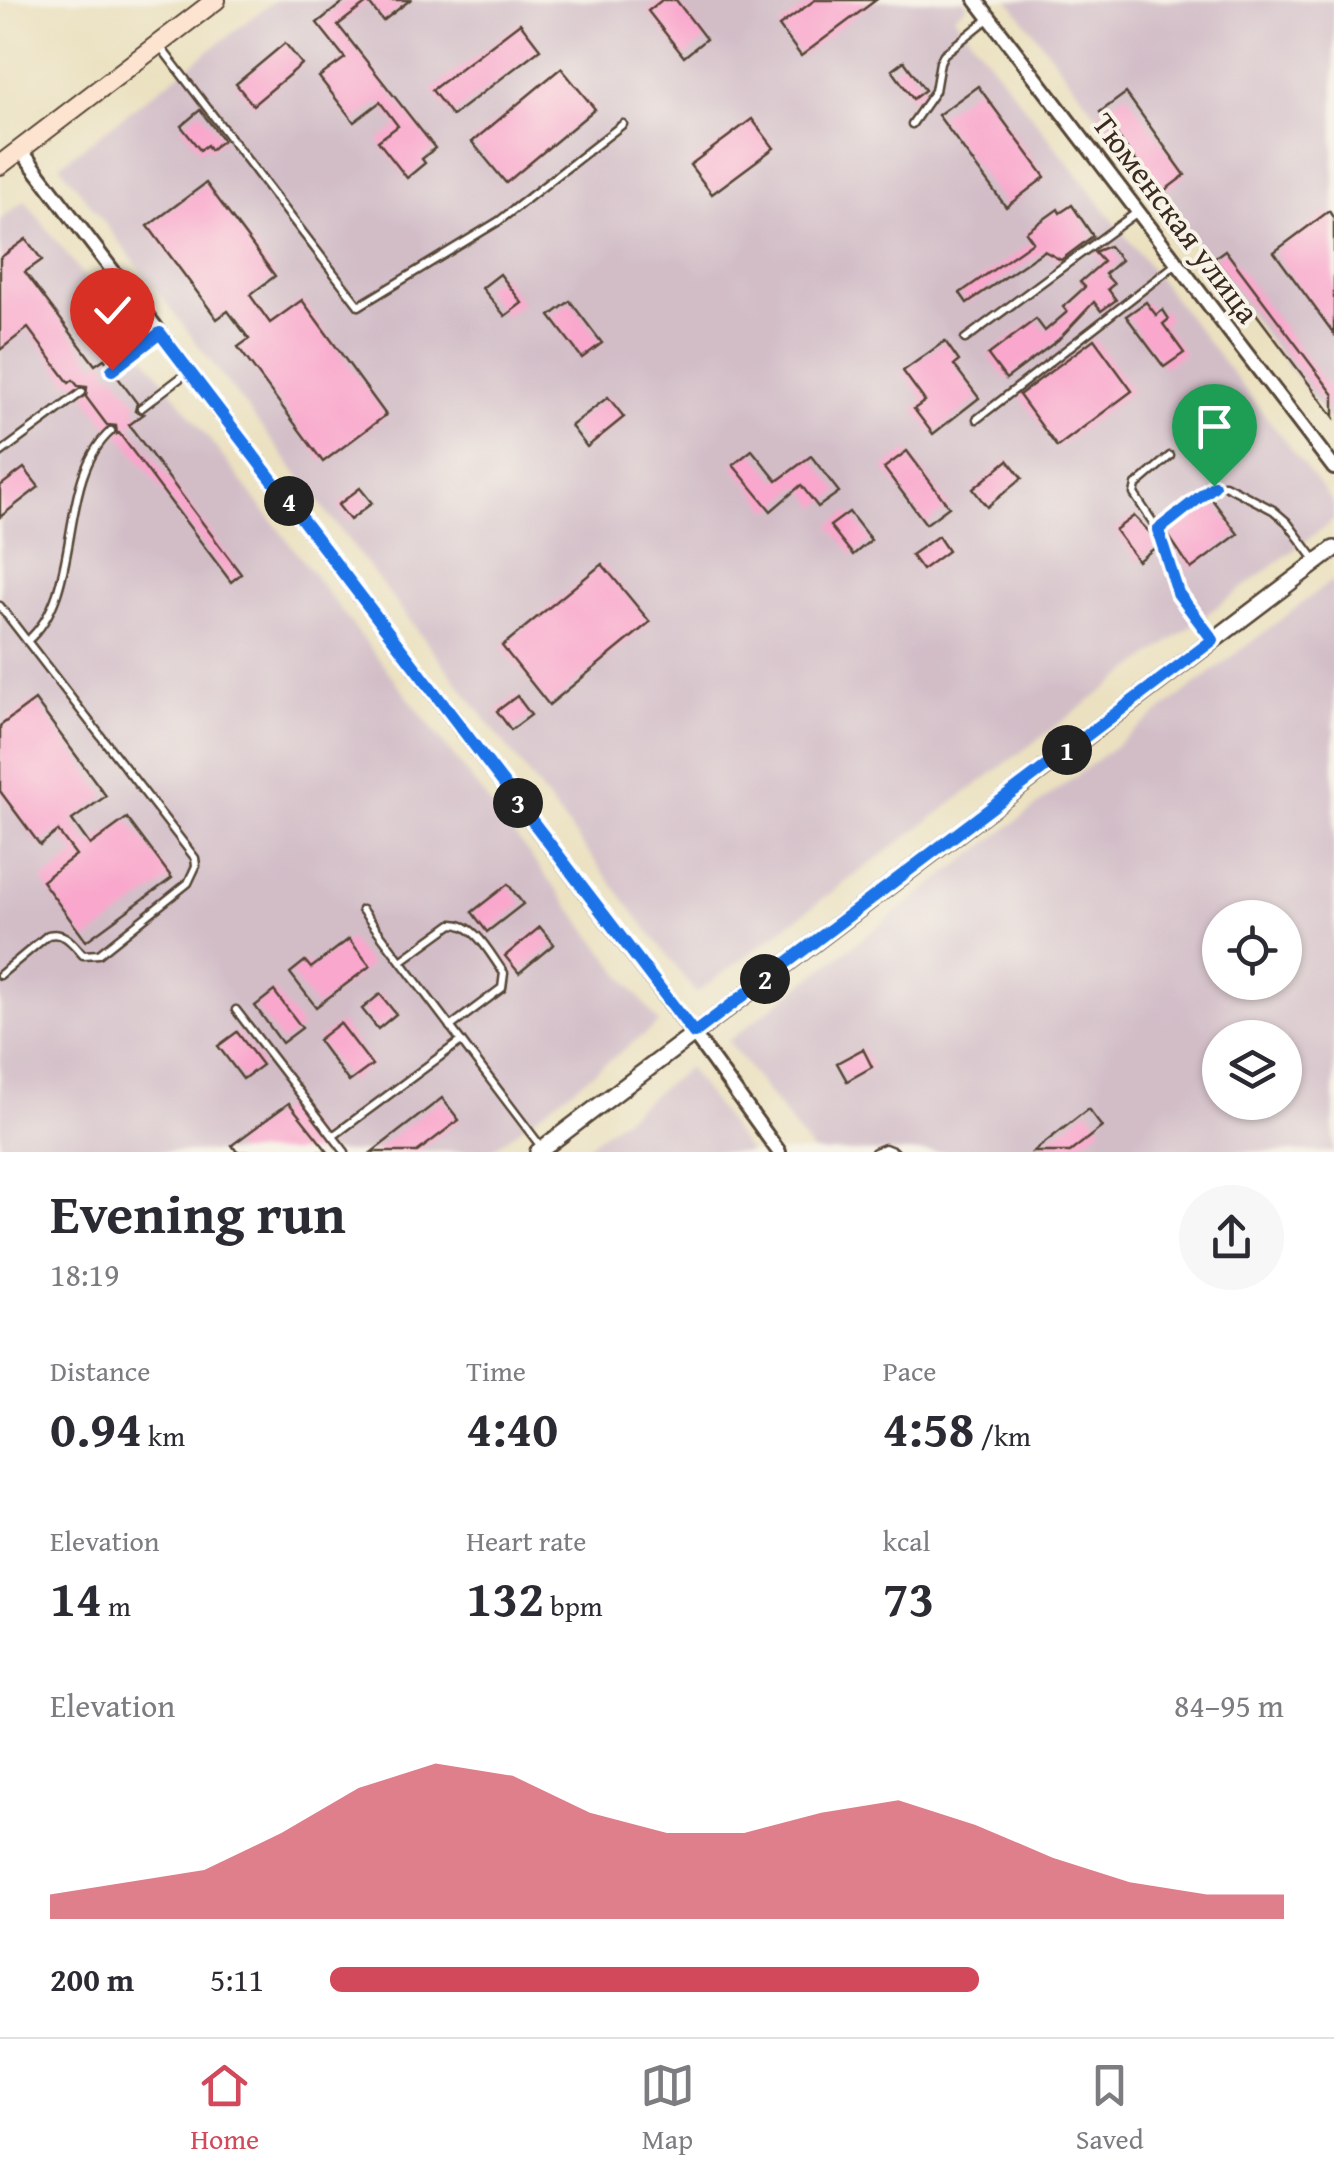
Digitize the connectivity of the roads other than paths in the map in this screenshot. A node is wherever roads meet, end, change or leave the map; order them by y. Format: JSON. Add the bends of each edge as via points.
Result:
{"nodes":[{"id":1,"x":216,"y":0,"type":"edge"},
{"id":2,"x":976,"y":0,"type":"edge"},
{"id":3,"x":989,"y":18,"type":"junction"},
{"id":4,"x":158,"y":44,"type":"junction"},
{"id":5,"x":622,"y":124,"type":"dead end"},
{"id":6,"x":912,"y":124,"type":"dead end"},
{"id":7,"x":20,"y":150,"type":"junction"},
{"id":8,"x":0,"y":165,"type":"edge"},
{"id":9,"x":1137,"y":212,"type":"junction"},
{"id":10,"x":1176,"y":264,"type":"junction"},
{"id":11,"x":160,"y":333,"type":"junction"},
{"id":12,"x":965,"y":339,"type":"dead end"},
{"id":13,"x":112,"y":370,"type":"dead end"},
{"id":14,"x":190,"y":371,"type":"junction"},
{"id":15,"x":82,"y":392,"type":"dead end"},
{"id":16,"x":140,"y":408,"type":"dead end"},
{"id":17,"x":977,"y":419,"type":"dead end"},
{"id":18,"x":111,"y":431,"type":"dead end"},
{"id":19,"x":0,"y":453,"type":"edge"},
{"id":20,"x":1170,"y":456,"type":"dead end"},
{"id":21,"x":1334,"y":468,"type":"edge"},
{"id":22,"x":1158,"y":530,"type":"junction"},
{"id":23,"x":1334,"y":549,"type":"edge"},
{"id":24,"x":1316,"y":562,"type":"junction"},
{"id":25,"x":0,"y":606,"type":"edge"},
{"id":26,"x":1213,"y":640,"type":"junction"},
{"id":27,"x":27,"y":641,"type":"junction"},
{"id":28,"x":362,"y":910,"type":"dead end"},
{"id":29,"x":401,"y":961,"type":"junction"},
{"id":30,"x":0,"y":975,"type":"edge"},
{"id":31,"x":236,"y":1010,"type":"dead end"},
{"id":32,"x":450,"y":1027,"type":"junction"},
{"id":33,"x":694,"y":1033,"type":"junction"},
{"id":34,"x":461,"y":1040,"type":"junction"},
{"id":35,"x":333,"y":1136,"type":"junction"},
{"id":36,"x":540,"y":1150,"type":"edge"},
{"id":37,"x":345,"y":1152,"type":"edge"},
{"id":38,"x":778,"y":1152,"type":"edge"},
{"id":39,"x":875,"y":1152,"type":"edge"},
{"id":40,"x":894,"y":1152,"type":"edge"}],
"edges":[{"from":1,"to":4,"type":"main road"},
{"from":2,"to":3,"type":"street","name":"Тюменская улица"},
{"from":3,"to":6,"type":"lane","via":[[944,54],[935,91]]},
{"from":3,"to":9,"type":"street","name":"Тюменская улица"},
{"from":4,"to":5,"type":"lane","via":[[359,306],[498,221]]},
{"from":4,"to":7,"type":"main road"},
{"from":7,"to":8,"type":"main road"},
{"from":7,"to":11,"type":"street"},
{"from":9,"to":10,"type":"street","name":"Тюменская улица"},
{"from":9,"to":12,"type":"lane"},
{"from":10,"to":17,"type":"lane"},
{"from":10,"to":21,"type":"street","name":"Тюменская улица"},
{"from":11,"to":13,"type":"lane"},
{"from":11,"to":14,"type":"street"},
{"from":14,"to":16,"type":"lane"},
{"from":14,"to":33,"type":"street"},
{"from":15,"to":19,"type":"lane"},
{"from":18,"to":27,"type":"lane","via":[[86,468],[53,603]]},
{"from":20,"to":22,"type":"lane","via":[[1134,488],[1136,502]]},
{"from":22,"to":24,"type":"lane","via":[[1214,486],[1225,485],[1280,514]]},
{"from":22,"to":26,"type":"lane","via":[[1178,593]]},
{"from":23,"to":24,"type":"street"},
{"from":24,"to":26,"type":"street"},
{"from":25,"to":27,"type":"lane"},
{"from":26,"to":33,"type":"street"},
{"from":27,"to":30,"type":"lane","via":[[196,866],[188,884],[98,954],[83,955],[57,933]]},
{"from":28,"to":29,"type":"lane"},
{"from":29,"to":32,"type":"lane"},
{"from":29,"to":32,"type":"lane","via":[[452,924],[462,924],[504,973],[502,988]]},
{"from":31,"to":35,"type":"lane"},
{"from":32,"to":34,"type":"lane"},
{"from":33,"to":36,"type":"street"},
{"from":33,"to":38,"type":"street"},
{"from":34,"to":35,"type":"lane"},
{"from":34,"to":36,"type":"lane"},
{"from":35,"to":37,"type":"lane"},
{"from":39,"to":40,"type":"lane"}]}
